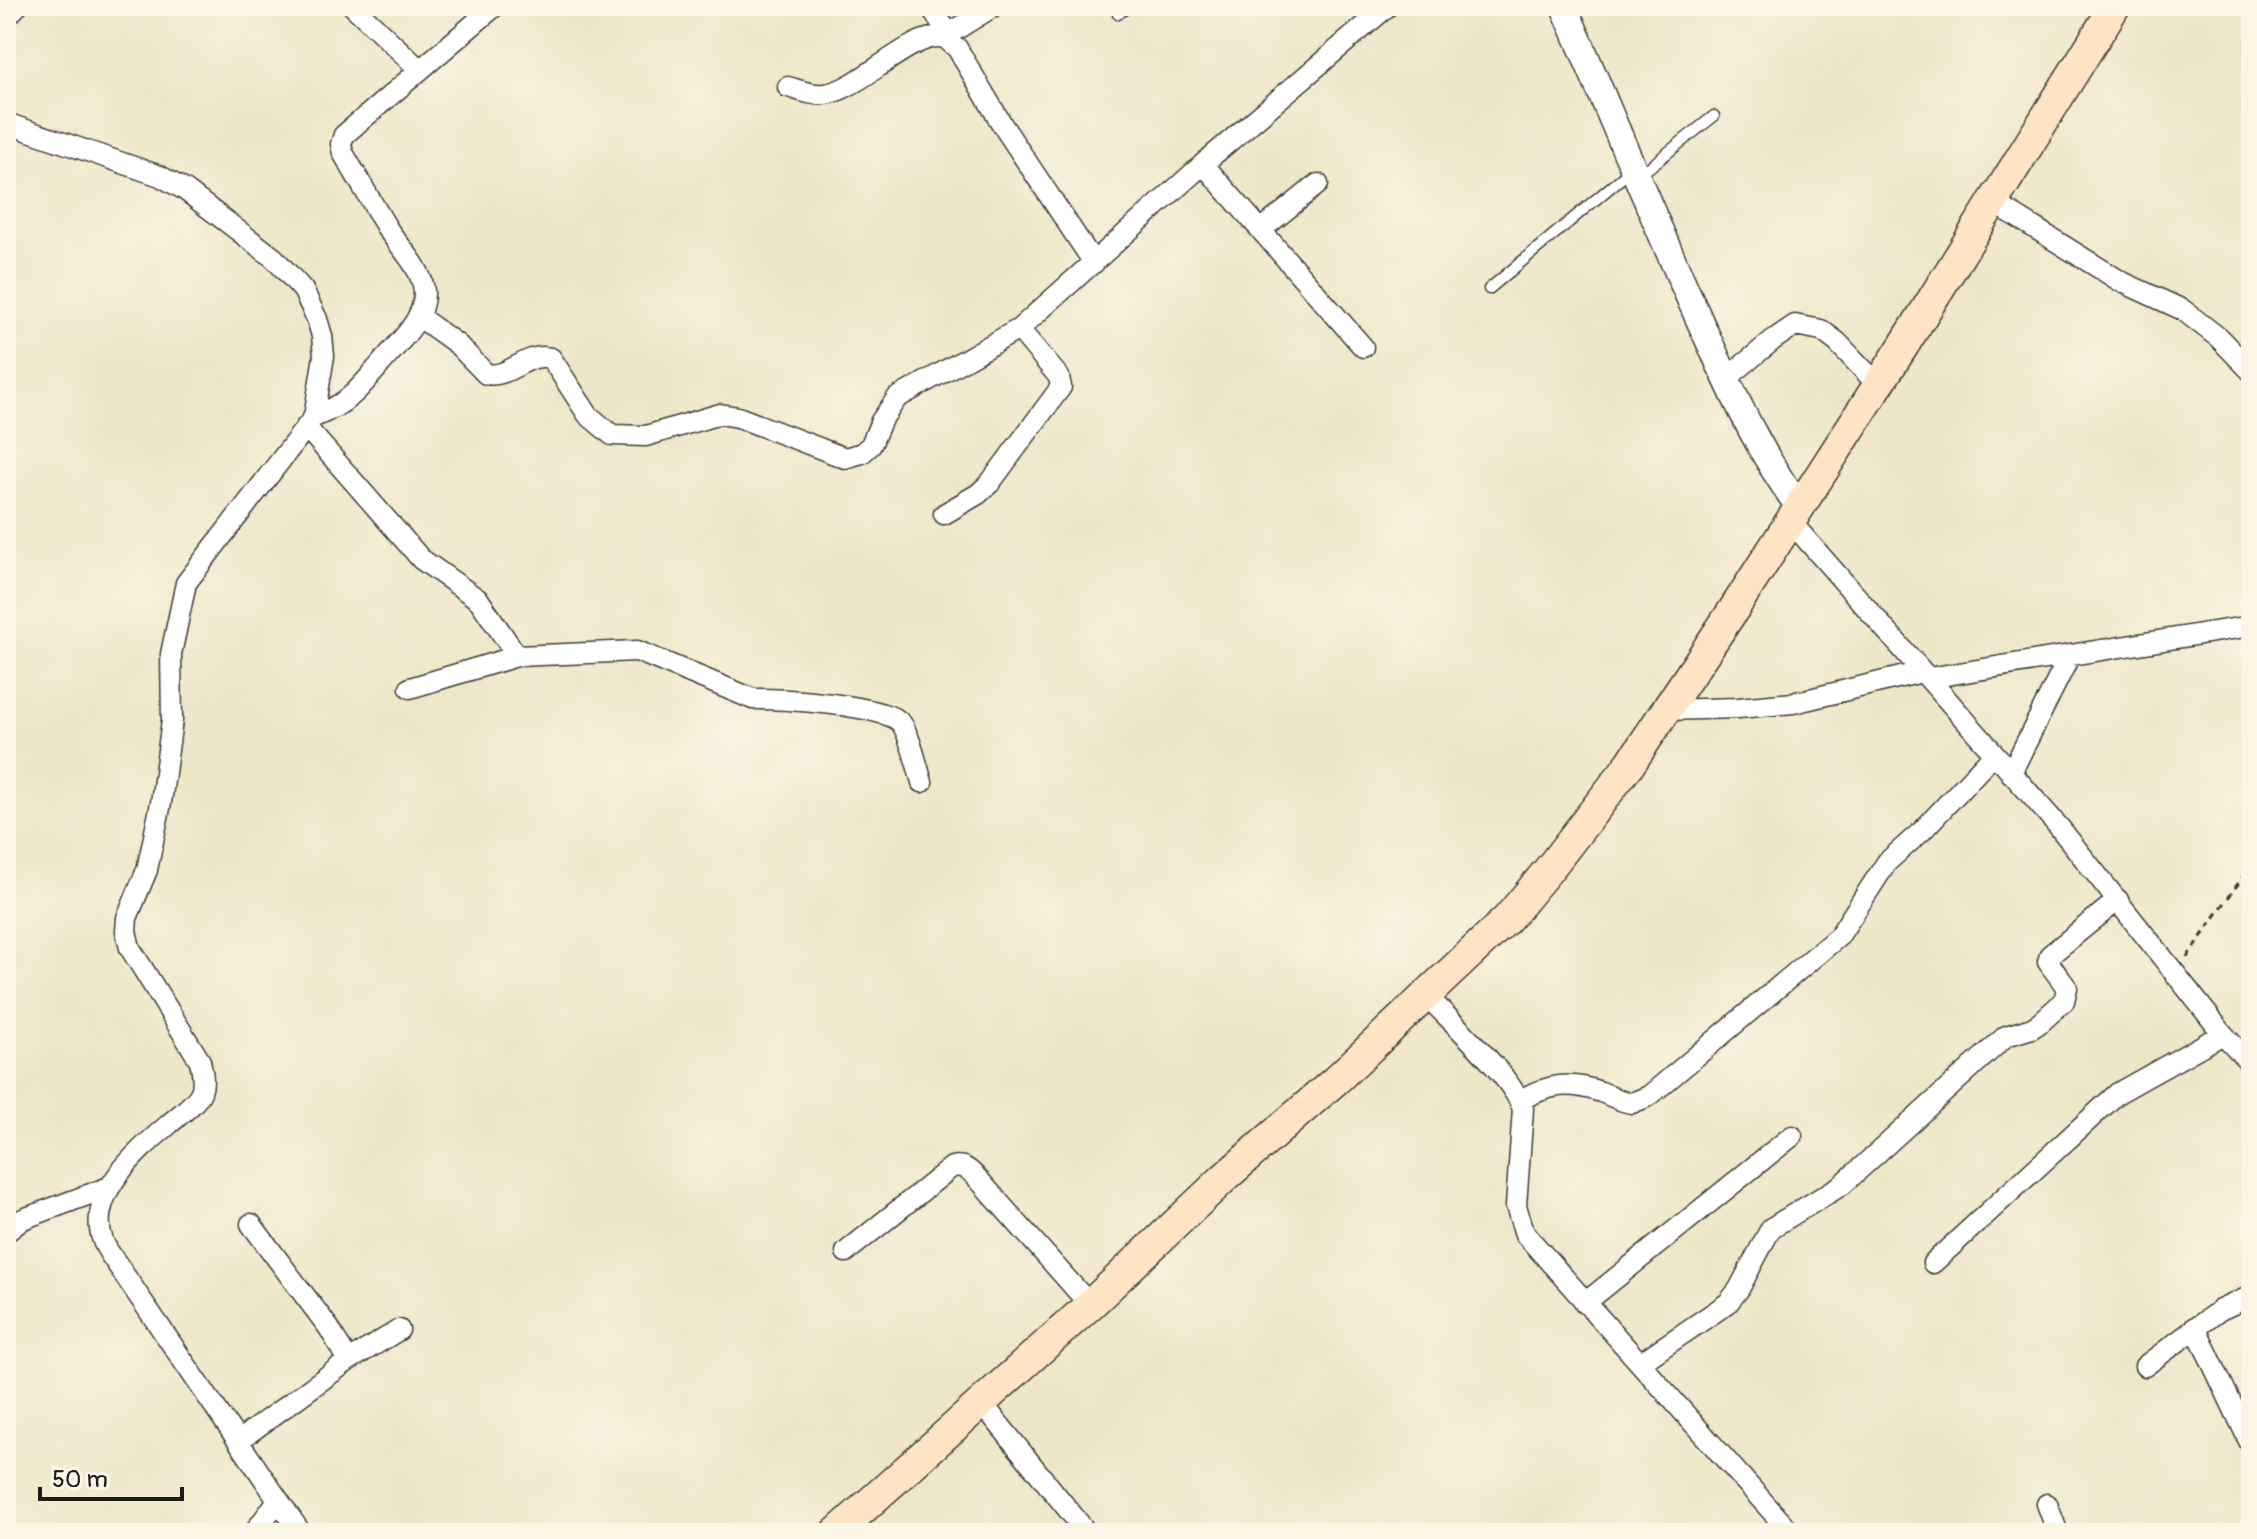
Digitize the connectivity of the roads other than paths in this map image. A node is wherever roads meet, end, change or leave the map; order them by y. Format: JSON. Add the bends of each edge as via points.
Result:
{"nodes":[{"id":1,"x":17,"y":6,"type":"edge"},
{"id":2,"x":353,"y":6,"type":"edge"},
{"id":3,"x":495,"y":6,"type":"edge"},
{"id":4,"x":930,"y":6,"type":"edge"},
{"id":5,"x":994,"y":6,"type":"edge"},
{"id":6,"x":1129,"y":6,"type":"edge"},
{"id":7,"x":1388,"y":6,"type":"edge"},
{"id":8,"x":1564,"y":6,"type":"edge"},
{"id":9,"x":2115,"y":6,"type":"edge"},
{"id":10,"x":1118,"y":14,"type":"dead end"},
{"id":11,"x":6,"y":18,"type":"edge"},
{"id":12,"x":946,"y":35,"type":"junction"},
{"id":13,"x":419,"y":69,"type":"junction"},
{"id":14,"x":788,"y":87,"type":"dead end"},
{"id":15,"x":1714,"y":116,"type":"dead end"},
{"id":16,"x":6,"y":123,"type":"edge"},
{"id":17,"x":1203,"y":164,"type":"junction"},
{"id":18,"x":1636,"y":173,"type":"junction"},
{"id":19,"x":1318,"y":184,"type":"dead end"},
{"id":20,"x":1993,"y":202,"type":"junction"},
{"id":21,"x":1261,"y":230,"type":"junction"},
{"id":22,"x":1094,"y":263,"type":"junction"},
{"id":23,"x":1489,"y":289,"type":"dead end"},
{"id":24,"x":418,"y":316,"type":"junction"},
{"id":25,"x":1019,"y":329,"type":"junction"},
{"id":26,"x":1363,"y":347,"type":"dead end"},
{"id":27,"x":2251,"y":371,"type":"edge"},
{"id":28,"x":1726,"y":379,"type":"junction"},
{"id":29,"x":1878,"y":385,"type":"junction"},
{"id":30,"x":310,"y":422,"type":"junction"},
{"id":31,"x":944,"y":514,"type":"dead end"},
{"id":32,"x":1796,"y":515,"type":"junction"},
{"id":33,"x":2251,"y":626,"type":"edge"},
{"id":34,"x":2070,"y":655,"type":"junction"},
{"id":35,"x":517,"y":656,"type":"junction"},
{"id":36,"x":1925,"y":675,"type":"junction"},
{"id":37,"x":410,"y":688,"type":"dead end"},
{"id":38,"x":1664,"y":710,"type":"junction"},
{"id":39,"x":1994,"y":754,"type":"junction"},
{"id":40,"x":2011,"y":773,"type":"junction"},
{"id":41,"x":922,"y":782,"type":"dead end"},
{"id":42,"x":2118,"y":900,"type":"junction"},
{"id":43,"x":1426,"y":995,"type":"junction"},
{"id":44,"x":2223,"y":1034,"type":"junction"},
{"id":45,"x":2251,"y":1064,"type":"edge"},
{"id":46,"x":1520,"y":1100,"type":"junction"},
{"id":47,"x":1792,"y":1136,"type":"dead end"},
{"id":48,"x":109,"y":1187,"type":"junction"},
{"id":49,"x":251,"y":1224,"type":"dead end"},
{"id":50,"x":6,"y":1232,"type":"edge"},
{"id":51,"x":846,"y":1252,"type":"dead end"},
{"id":52,"x":1933,"y":1263,"type":"dead end"},
{"id":53,"x":2251,"y":1296,"type":"edge"},
{"id":54,"x":1585,"y":1303,"type":"junction"},
{"id":55,"x":1090,"y":1305,"type":"junction"},
{"id":56,"x":2195,"y":1327,"type":"junction"},
{"id":57,"x":399,"y":1330,"type":"dead end"},
{"id":58,"x":348,"y":1361,"type":"junction"},
{"id":59,"x":1640,"y":1363,"type":"junction"},
{"id":60,"x":2145,"y":1366,"type":"dead end"},
{"id":61,"x":981,"y":1402,"type":"junction"},
{"id":62,"x":238,"y":1441,"type":"junction"},
{"id":63,"x":2251,"y":1445,"type":"edge"},
{"id":64,"x":278,"y":1500,"type":"junction"},
{"id":65,"x":2047,"y":1504,"type":"dead end"},
{"id":66,"x":254,"y":1533,"type":"edge"},
{"id":67,"x":301,"y":1533,"type":"edge"},
{"id":68,"x":836,"y":1533,"type":"edge"},
{"id":69,"x":1087,"y":1533,"type":"edge"},
{"id":70,"x":1791,"y":1533,"type":"edge"},
{"id":71,"x":2058,"y":1533,"type":"edge"}],
"edges":[{"from":1,"to":11,"type":"street"},
{"from":2,"to":13,"type":"street"},
{"from":3,"to":13,"type":"street"},
{"from":4,"to":12,"type":"street"},
{"from":5,"to":12,"type":"street"},
{"from":6,"to":10,"type":"lane"},
{"from":7,"to":17,"type":"street"},
{"from":8,"to":18,"type":"street"},
{"from":9,"to":20,"type":"main road"},
{"from":12,"to":14,"type":"street","via":[[925,39],[834,92],[816,95]]},
{"from":12,"to":22,"type":"street"},
{"from":13,"to":24,"type":"street","via":[[351,127],[341,144],[422,282]]},
{"from":15,"to":18,"type":"lane"},
{"from":16,"to":30,"type":"street","via":[[173,182],[274,258],[303,290],[322,336],[324,356]]},
{"from":17,"to":21,"type":"street"},
{"from":17,"to":22,"type":"street"},
{"from":18,"to":23,"type":"lane"},
{"from":18,"to":28,"type":"street"},
{"from":19,"to":21,"type":"street"},
{"from":20,"to":27,"type":"street","via":[[2120,281],[2183,310]]},
{"from":20,"to":29,"type":"main road"},
{"from":21,"to":26,"type":"street"},
{"from":22,"to":25,"type":"street"},
{"from":24,"to":25,"type":"street","via":[[457,344],[486,374],[497,375],[535,357],[551,358],[588,415],[612,435],[646,436],[720,414],[845,458],[871,445],[897,398]]},
{"from":24,"to":30,"type":"street","via":[[347,402]]},
{"from":25,"to":31,"type":"street","via":[[1059,377],[1061,387],[990,483]]},
{"from":28,"to":29,"type":"street","via":[[1795,325],[1821,330]]},
{"from":28,"to":32,"type":"street"},
{"from":29,"to":32,"type":"main road"},
{"from":30,"to":35,"type":"street","via":[[421,559],[479,600]]},
{"from":30,"to":48,"type":"street","via":[[186,583],[171,654],[172,720],[161,803],[147,870],[126,931],[130,948],[200,1061],[203,1078],[200,1093],[188,1108],[131,1157]]},
{"from":32,"to":36,"type":"street"},
{"from":32,"to":38,"type":"main road"},
{"from":33,"to":34,"type":"street"},
{"from":34,"to":36,"type":"street"},
{"from":34,"to":40,"type":"street"},
{"from":35,"to":37,"type":"street"},
{"from":35,"to":41,"type":"street","via":[[637,651],[753,699],[874,710],[903,726]]},
{"from":36,"to":38,"type":"street","via":[[1793,703]]},
{"from":36,"to":39,"type":"street"},
{"from":38,"to":43,"type":"main road","via":[[1630,764],[1549,869],[1507,919]]},
{"from":39,"to":40,"type":"street"},
{"from":39,"to":46,"type":"street","via":[[1887,862],[1839,936],[1649,1096],[1632,1103],[1561,1085],[1545,1086]]},
{"from":40,"to":42,"type":"street"},
{"from":42,"to":44,"type":"street"},
{"from":42,"to":59,"type":"street","via":[[2050,955],[2048,962],[2067,988],[2064,1001],[2032,1028],[2006,1036],[1842,1185],[1771,1228],[1728,1303]]},
{"from":43,"to":46,"type":"street"},
{"from":43,"to":55,"type":"main road"},
{"from":44,"to":45,"type":"street"},
{"from":44,"to":52,"type":"street","via":[[2118,1093]]},
{"from":46,"to":54,"type":"street","via":[[1519,1220],[1525,1234]]},
{"from":47,"to":54,"type":"street"},
{"from":48,"to":50,"type":"street","via":[[23,1219]]},
{"from":48,"to":62,"type":"street","via":[[99,1218],[103,1241]]},
{"from":49,"to":58,"type":"street"},
{"from":51,"to":55,"type":"street","via":[[960,1165]]},
{"from":53,"to":56,"type":"street"},
{"from":54,"to":59,"type":"street"},
{"from":55,"to":61,"type":"main road"},
{"from":56,"to":60,"type":"street"},
{"from":56,"to":63,"type":"street"},
{"from":57,"to":58,"type":"street"},
{"from":58,"to":62,"type":"street"},
{"from":59,"to":70,"type":"street"},
{"from":61,"to":68,"type":"main road"},
{"from":61,"to":69,"type":"street"},
{"from":62,"to":64,"type":"street"},
{"from":64,"to":66,"type":"street"},
{"from":64,"to":67,"type":"street"},
{"from":65,"to":71,"type":"street"}]}
